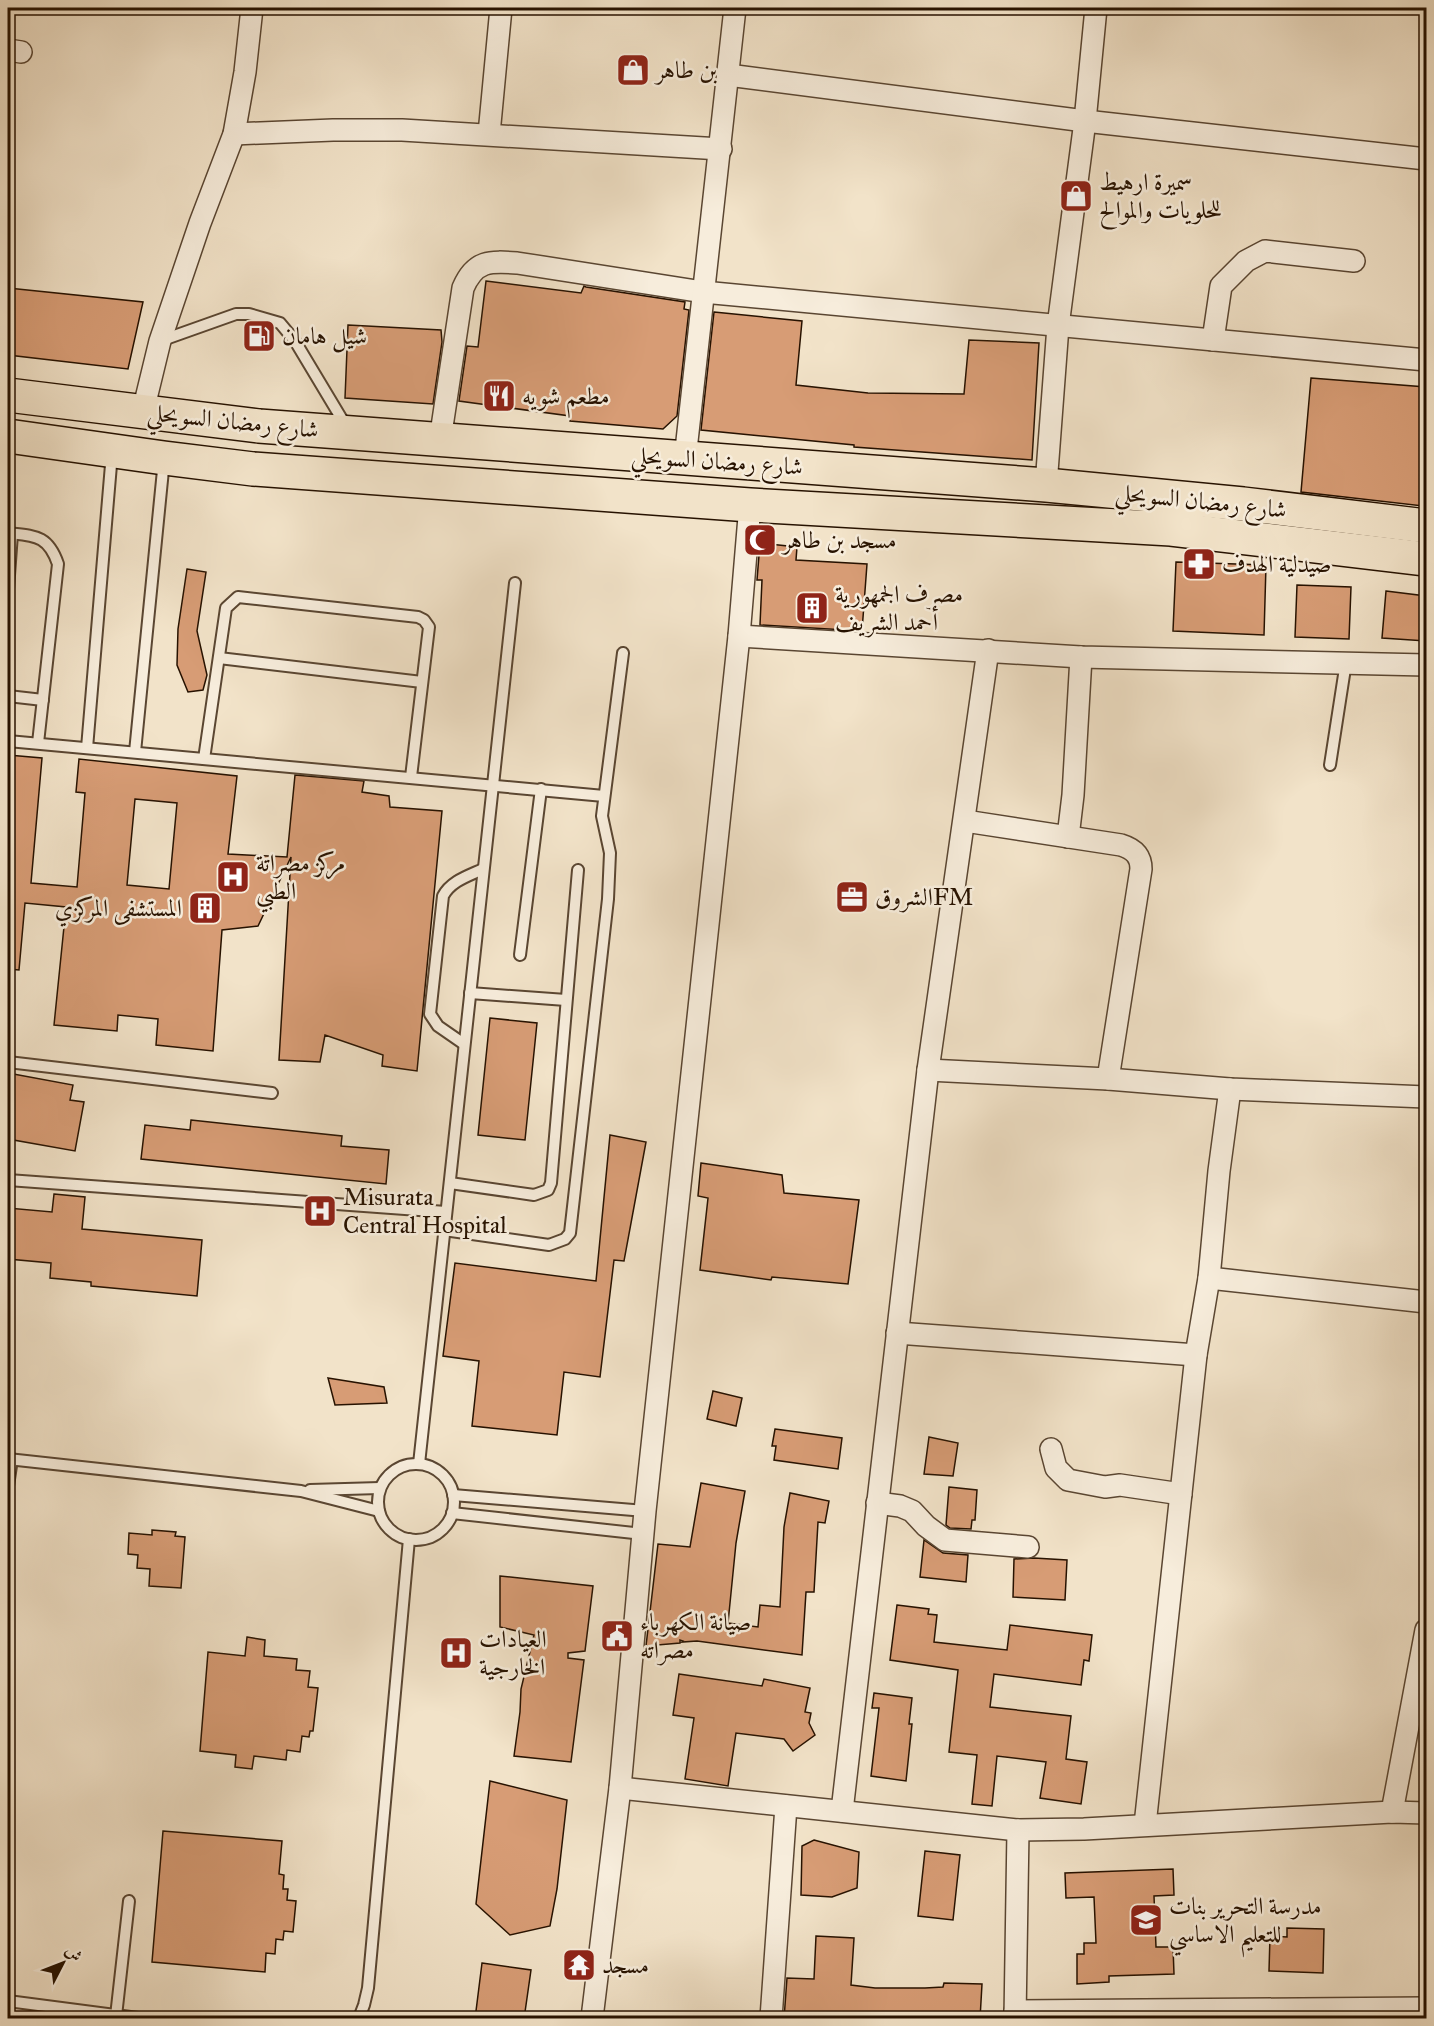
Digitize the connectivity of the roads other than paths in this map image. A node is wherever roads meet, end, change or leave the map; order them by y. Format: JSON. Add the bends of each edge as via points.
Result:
{"nodes":[{"id":1,"x":252,"y":8,"type":"edge"},
{"id":2,"x":501,"y":8,"type":"edge"},
{"id":3,"x":735,"y":8,"type":"edge"},
{"id":4,"x":1096,"y":8,"type":"edge"},
{"id":5,"x":728,"y":75,"type":"junction"},
{"id":6,"x":1085,"y":121,"type":"junction"},
{"id":7,"x":234,"y":134,"type":"junction"},
{"id":8,"x":489,"y":134,"type":"junction"},
{"id":9,"x":721,"y":149,"type":"junction"},
{"id":10,"x":1426,"y":159,"type":"edge"},
{"id":11,"x":1354,"y":261,"type":"dead end"},
{"id":12,"x":703,"y":292,"type":"junction"},
{"id":13,"x":1058,"y":326,"type":"junction"},
{"id":14,"x":1213,"y":340,"type":"junction"},
{"id":15,"x":160,"y":341,"type":"junction"},
{"id":16,"x":1426,"y":360,"type":"edge"},
{"id":17,"x":8,"y":395,"type":"edge"},
{"id":18,"x":143,"y":411,"type":"junction"},
{"id":19,"x":351,"y":434,"type":"junction"},
{"id":20,"x":8,"y":436,"type":"edge"},
{"id":21,"x":440,"y":440,"type":"junction"},
{"id":22,"x":112,"y":449,"type":"junction"},
{"id":23,"x":164,"y":458,"type":"junction"},
{"id":24,"x":686,"y":459,"type":"junction"},
{"id":25,"x":1046,"y":485,"type":"junction"},
{"id":26,"x":750,"y":505,"type":"junction"},
{"id":27,"x":1426,"y":526,"type":"edge"},
{"id":28,"x":10,"y":534,"type":"edge"},
{"id":29,"x":1426,"y":559,"type":"edge"},
{"id":30,"x":515,"y":583,"type":"dead end"},
{"id":31,"x":8,"y":589,"type":"edge"},
{"id":32,"x":739,"y":636,"type":"junction"},
{"id":33,"x":988,"y":650,"type":"junction"},
{"id":34,"x":623,"y":653,"type":"dead end"},
{"id":35,"x":1081,"y":657,"type":"junction"},
{"id":36,"x":219,"y":658,"type":"junction"},
{"id":37,"x":1346,"y":662,"type":"junction"},
{"id":38,"x":1426,"y":665,"type":"edge"},
{"id":39,"x":422,"y":682,"type":"junction"},
{"id":40,"x":8,"y":696,"type":"edge"},
{"id":41,"x":43,"y":700,"type":"junction"},
{"id":42,"x":8,"y":741,"type":"edge"},
{"id":43,"x":38,"y":744,"type":"junction"},
{"id":44,"x":87,"y":748,"type":"junction"},
{"id":45,"x":135,"y":752,"type":"junction"},
{"id":46,"x":204,"y":759,"type":"junction"},
{"id":47,"x":1330,"y":765,"type":"dead end"},
{"id":48,"x":411,"y":777,"type":"junction"},
{"id":49,"x":492,"y":785,"type":"junction"},
{"id":50,"x":540,"y":789,"type":"junction"},
{"id":51,"x":604,"y":796,"type":"junction"},
{"id":52,"x":965,"y":821,"type":"junction"},
{"id":53,"x":1068,"y":837,"type":"junction"},
{"id":54,"x":483,"y":869,"type":"junction"},
{"id":55,"x":578,"y":870,"type":"dead end"},
{"id":56,"x":520,"y":955,"type":"dead end"},
{"id":57,"x":470,"y":993,"type":"junction"},
{"id":58,"x":566,"y":1000,"type":"junction"},
{"id":59,"x":464,"y":1044,"type":"junction"},
{"id":60,"x":8,"y":1062,"type":"edge"},
{"id":61,"x":928,"y":1071,"type":"junction"},
{"id":62,"x":1108,"y":1080,"type":"junction"},
{"id":63,"x":1230,"y":1089,"type":"junction"},
{"id":64,"x":272,"y":1093,"type":"dead end"},
{"id":65,"x":1426,"y":1097,"type":"edge"},
{"id":66,"x":8,"y":1180,"type":"edge"},
{"id":67,"x":450,"y":1183,"type":"junction"},
{"id":68,"x":446,"y":1212,"type":"junction"},
{"id":69,"x":444,"y":1230,"type":"junction"},
{"id":70,"x":1209,"y":1278,"type":"junction"},
{"id":71,"x":1426,"y":1302,"type":"edge"},
{"id":72,"x":897,"y":1333,"type":"junction"},
{"id":73,"x":1196,"y":1355,"type":"junction"},
{"id":74,"x":1051,"y":1449,"type":"dead end"},
{"id":75,"x":10,"y":1459,"type":"edge"},
{"id":76,"x":419,"y":1464,"type":"junction"},
{"id":77,"x":8,"y":1486,"type":"edge"},
{"id":78,"x":380,"y":1488,"type":"junction"},
{"id":79,"x":301,"y":1491,"type":"junction"},
{"id":80,"x":1181,"y":1494,"type":"junction"},
{"id":81,"x":453,"y":1495,"type":"junction"},
{"id":82,"x":877,"y":1503,"type":"junction"},
{"id":83,"x":379,"y":1510,"type":"junction"},
{"id":84,"x":645,"y":1511,"type":"junction"},
{"id":85,"x":452,"y":1513,"type":"junction"},
{"id":86,"x":643,"y":1534,"type":"junction"},
{"id":87,"x":408,"y":1539,"type":"junction"},
{"id":88,"x":1028,"y":1547,"type":"dead end"},
{"id":89,"x":1426,"y":1630,"type":"edge"},
{"id":90,"x":620,"y":1788,"type":"junction"},
{"id":91,"x":786,"y":1806,"type":"junction"},
{"id":92,"x":842,"y":1812,"type":"junction"},
{"id":93,"x":1392,"y":1812,"type":"junction"},
{"id":94,"x":1426,"y":1813,"type":"edge"},
{"id":95,"x":1145,"y":1825,"type":"junction"},
{"id":96,"x":1017,"y":1830,"type":"junction"},
{"id":97,"x":129,"y":1901,"type":"dead end"},
{"id":98,"x":8,"y":2001,"type":"edge"},
{"id":99,"x":1426,"y":2008,"type":"edge"},
{"id":100,"x":1387,"y":2014,"type":"edge"},
{"id":101,"x":1015,"y":2015,"type":"edge"},
{"id":102,"x":116,"y":2016,"type":"junction"},
{"id":103,"x":138,"y":2019,"type":"edge"},
{"id":104,"x":359,"y":2019,"type":"edge"},
{"id":105,"x":592,"y":2019,"type":"edge"},
{"id":106,"x":771,"y":2019,"type":"edge"}],
"edges":[{"from":1,"to":7,"type":"street"},
{"from":2,"to":8,"type":"street"},
{"from":3,"to":5,"type":"street"},
{"from":4,"to":6,"type":"street"},
{"from":5,"to":6,"type":"street"},
{"from":5,"to":9,"type":"street"},
{"from":6,"to":10,"type":"street"},
{"from":6,"to":13,"type":"street"},
{"from":7,"to":8,"type":"street","via":[[402,130]]},
{"from":7,"to":15,"type":"street"},
{"from":8,"to":9,"type":"street"},
{"from":9,"to":12,"type":"street"},
{"from":11,"to":14,"type":"street","via":[[1265,251],[1245,261],[1221,286]]},
{"from":12,"to":13,"type":"street"},
{"from":12,"to":21,"type":"street","via":[[517,263],[480,265],[463,288]]},
{"from":12,"to":24,"type":"street"},
{"from":13,"to":14,"type":"street"},
{"from":13,"to":25,"type":"street"},
{"from":14,"to":16,"type":"street"},
{"from":15,"to":18,"type":"street"},
{"from":15,"to":19,"type":"lane","via":[[236,314],[280,323]]},
{"from":17,"to":18,"type":"main road","name":"شارع رمضان السويحلي"},
{"from":18,"to":19,"type":"main road","name":"شارع رمضان السويحلي"},
{"from":19,"to":21,"type":"main road","name":"شارع رمضان السويحلي"},
{"from":20,"to":22,"type":"main road","name":"شارع رمضان السويحلي"},
{"from":21,"to":24,"type":"main road","name":"شارع رمضان السويحلي"},
{"from":22,"to":23,"type":"main road","name":"شارع رمضان السويحلي"},
{"from":22,"to":44,"type":"lane"},
{"from":23,"to":26,"type":"main road","name":"شارع رمضان السويحلي","via":[[253,469]]},
{"from":23,"to":45,"type":"lane"},
{"from":24,"to":25,"type":"main road","name":"شارع رمضان السويحلي"},
{"from":25,"to":27,"type":"main road","name":"شارع رمضان السويحلي"},
{"from":26,"to":29,"type":"main road","name":"شارع رمضان السويحلي","via":[[1171,529]]},
{"from":26,"to":32,"type":"street"},
{"from":28,"to":31,"type":"lane"},
{"from":28,"to":41,"type":"lane","via":[[43,540],[53,549],[58,564]]},
{"from":30,"to":49,"type":"lane"},
{"from":32,"to":33,"type":"street"},
{"from":32,"to":84,"type":"street"},
{"from":33,"to":35,"type":"street"},
{"from":33,"to":52,"type":"street"},
{"from":34,"to":51,"type":"lane"},
{"from":35,"to":37,"type":"street"},
{"from":35,"to":53,"type":"street"},
{"from":36,"to":39,"type":"lane"},
{"from":36,"to":39,"type":"lane","via":[[226,608],[238,597],[418,617],[429,627]]},
{"from":36,"to":46,"type":"lane"},
{"from":37,"to":38,"type":"street"},
{"from":37,"to":47,"type":"lane"},
{"from":39,"to":48,"type":"lane"},
{"from":40,"to":41,"type":"lane"},
{"from":41,"to":43,"type":"lane"},
{"from":42,"to":43,"type":"lane"},
{"from":43,"to":44,"type":"lane"},
{"from":44,"to":45,"type":"lane"},
{"from":45,"to":46,"type":"lane"},
{"from":46,"to":48,"type":"lane"},
{"from":48,"to":49,"type":"lane"},
{"from":49,"to":50,"type":"lane"},
{"from":49,"to":54,"type":"lane"},
{"from":50,"to":51,"type":"lane"},
{"from":50,"to":56,"type":"lane"},
{"from":51,"to":69,"type":"lane","via":[[602,816],[610,853],[608,899],[570,1233],[549,1245]]},
{"from":52,"to":53,"type":"street"},
{"from":52,"to":61,"type":"street"},
{"from":53,"to":62,"type":"street","via":[[1128,847],[1141,861]]},
{"from":54,"to":57,"type":"lane"},
{"from":54,"to":59,"type":"lane","via":[[447,888],[443,896],[430,1014],[438,1026]]},
{"from":55,"to":58,"type":"lane"},
{"from":57,"to":58,"type":"lane"},
{"from":57,"to":59,"type":"lane"},
{"from":58,"to":67,"type":"lane","via":[[548,1190],[534,1195]]},
{"from":59,"to":67,"type":"lane"},
{"from":60,"to":64,"type":"lane"},
{"from":61,"to":62,"type":"street"},
{"from":61,"to":72,"type":"street"},
{"from":62,"to":63,"type":"street"},
{"from":63,"to":65,"type":"street"},
{"from":63,"to":70,"type":"street"},
{"from":66,"to":68,"type":"lane"},
{"from":67,"to":68,"type":"lane"},
{"from":68,"to":69,"type":"lane"},
{"from":69,"to":76,"type":"lane"},
{"from":70,"to":71,"type":"street"},
{"from":70,"to":73,"type":"street"},
{"from":72,"to":73,"type":"street"},
{"from":72,"to":82,"type":"street"},
{"from":73,"to":80,"type":"street"},
{"from":74,"to":80,"type":"street","via":[[1056,1468],[1068,1480]]},
{"from":75,"to":77,"type":"lane"},
{"from":75,"to":79,"type":"lane"},
{"from":76,"to":78,"type":"lane","via":[[396,1469]]},
{"from":76,"to":81,"type":"lane","via":[[442,1474]]},
{"from":78,"to":79,"type":"lane"},
{"from":78,"to":83,"type":"lane"},
{"from":79,"to":83,"type":"lane"},
{"from":80,"to":95,"type":"street"},
{"from":81,"to":84,"type":"lane"},
{"from":81,"to":85,"type":"lane"},
{"from":82,"to":88,"type":"street","via":[[912,1511],[945,1540]]},
{"from":82,"to":92,"type":"street"},
{"from":83,"to":87,"type":"lane","via":[[389,1529]]},
{"from":84,"to":86,"type":"street"},
{"from":85,"to":86,"type":"lane"},
{"from":85,"to":87,"type":"lane","via":[[440,1532],[419,1540]]},
{"from":86,"to":90,"type":"street"},
{"from":87,"to":104,"type":"lane","via":[[368,1988]]},
{"from":89,"to":93,"type":"street"},
{"from":90,"to":91,"type":"street"},
{"from":90,"to":105,"type":"street"},
{"from":91,"to":92,"type":"street"},
{"from":91,"to":106,"type":"street"},
{"from":92,"to":96,"type":"street"},
{"from":93,"to":94,"type":"street"},
{"from":93,"to":95,"type":"street"},
{"from":95,"to":96,"type":"street"},
{"from":96,"to":101,"type":"street"},
{"from":97,"to":102,"type":"lane"},
{"from":98,"to":102,"type":"lane"},
{"from":99,"to":100,"type":"street"},
{"from":100,"to":101,"type":"street"},
{"from":102,"to":103,"type":"lane"}]}
